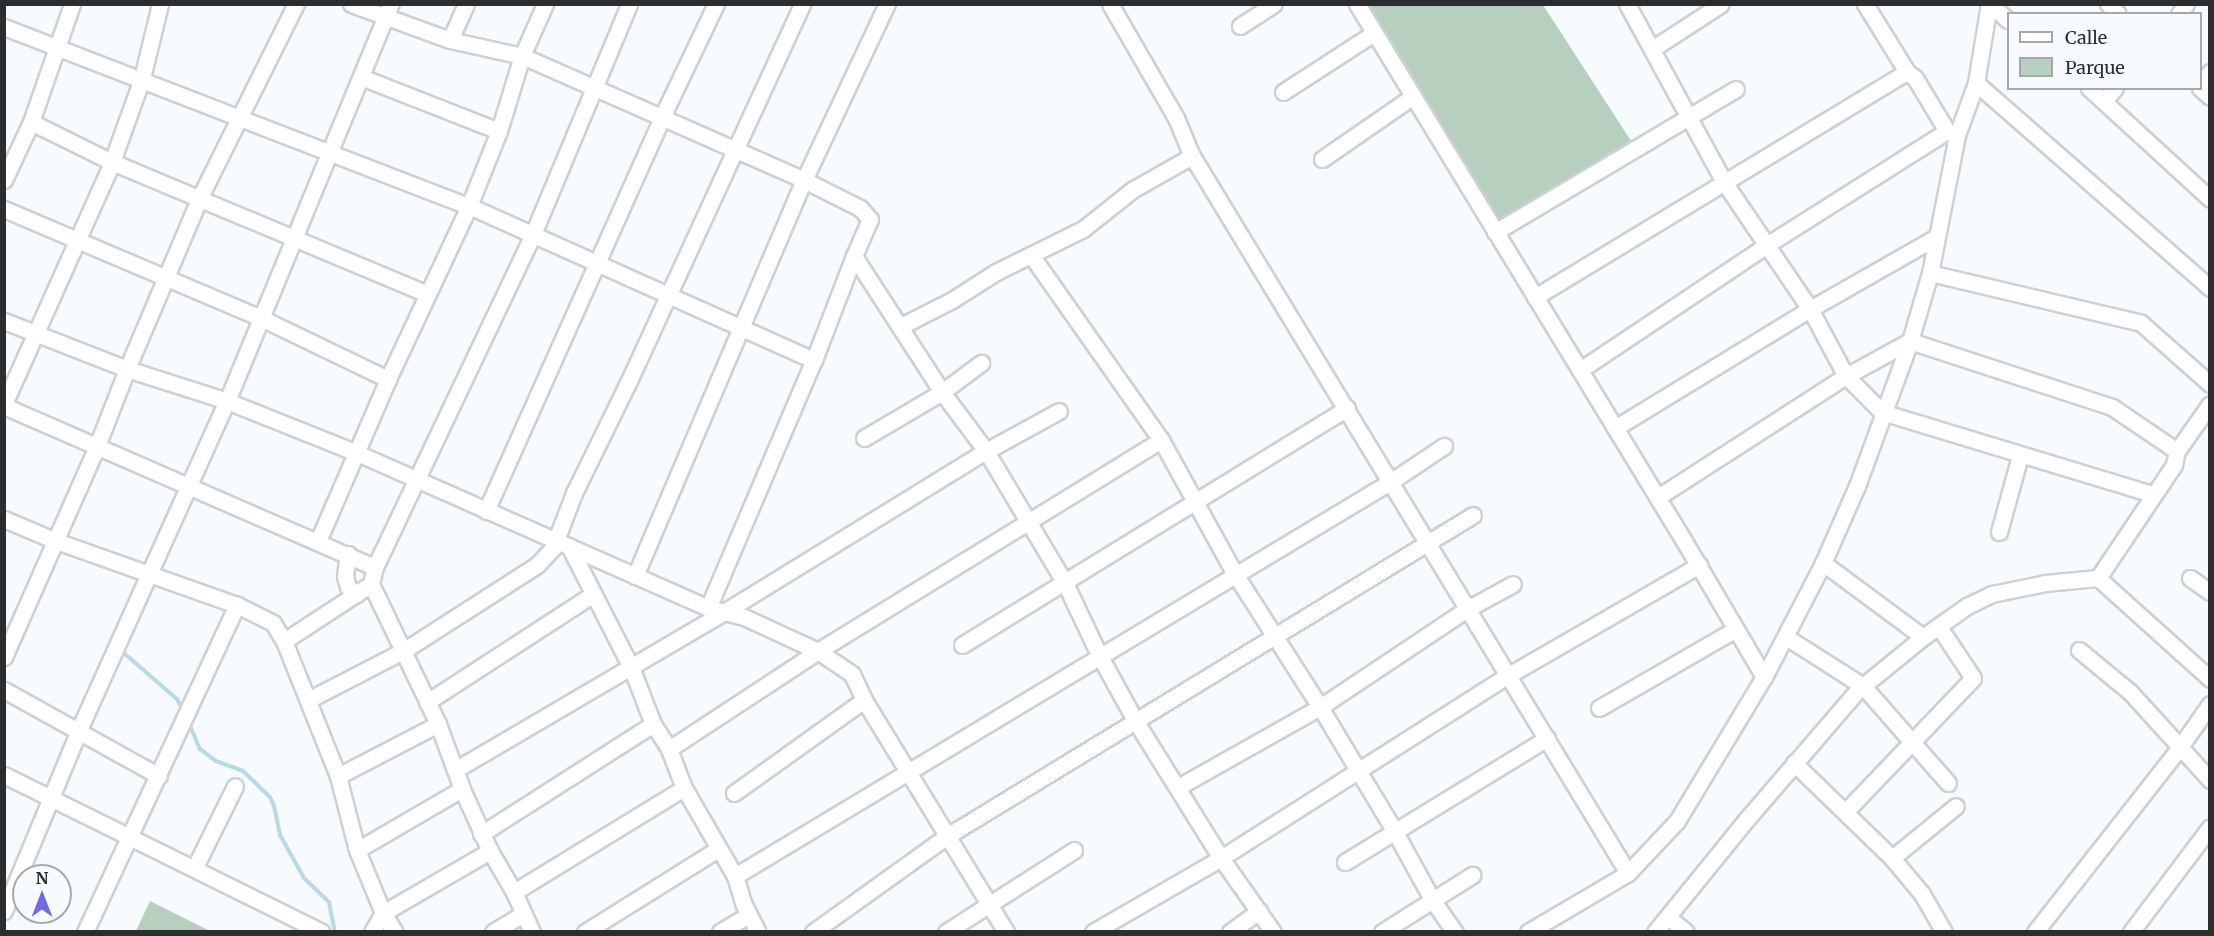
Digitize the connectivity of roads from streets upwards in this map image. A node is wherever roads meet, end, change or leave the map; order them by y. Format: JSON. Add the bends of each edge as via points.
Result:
{"nodes":[{"id":1,"x":72,"y":4,"type":"edge"},
{"id":2,"x":160,"y":4,"type":"edge"},
{"id":3,"x":296,"y":4,"type":"edge"},
{"id":4,"x":351,"y":4,"type":"edge"},
{"id":5,"x":466,"y":4,"type":"edge"},
{"id":6,"x":545,"y":4,"type":"edge"},
{"id":7,"x":629,"y":4,"type":"edge"},
{"id":8,"x":716,"y":4,"type":"edge"},
{"id":9,"x":802,"y":4,"type":"edge"},
{"id":10,"x":886,"y":4,"type":"edge"},
{"id":11,"x":1110,"y":4,"type":"edge"},
{"id":12,"x":1274,"y":4,"type":"edge"},
{"id":13,"x":1357,"y":4,"type":"edge"},
{"id":14,"x":1627,"y":4,"type":"edge"},
{"id":15,"x":1721,"y":4,"type":"edge"},
{"id":16,"x":1990,"y":4,"type":"edge"},
{"id":17,"x":1868,"y":6,"type":"edge"},
{"id":18,"x":388,"y":12,"type":"edge"},
{"id":19,"x":2007,"y":19,"type":"edge"},
{"id":20,"x":1240,"y":26,"type":"dead end"},
{"id":21,"x":4,"y":27,"type":"edge"},
{"id":22,"x":1374,"y":33,"type":"junction"},
{"id":23,"x":450,"y":40,"type":"junction"},
{"id":24,"x":57,"y":46,"type":"junction"},
{"id":25,"x":1652,"y":49,"type":"junction"},
{"id":26,"x":522,"y":56,"type":"junction"},
{"id":27,"x":1907,"y":72,"type":"junction"},
{"id":28,"x":361,"y":77,"type":"junction"},
{"id":29,"x":142,"y":78,"type":"junction"},
{"id":30,"x":1976,"y":83,"type":"junction"},
{"id":31,"x":594,"y":87,"type":"junction"},
{"id":32,"x":1736,"y":89,"type":"dead end"},
{"id":33,"x":2091,"y":90,"type":"edge"},
{"id":34,"x":2113,"y":90,"type":"edge"},
{"id":35,"x":1283,"y":92,"type":"dead end"},
{"id":36,"x":1413,"y":97,"type":"junction"},
{"id":37,"x":2104,"y":101,"type":"junction"},
{"id":38,"x":1689,"y":115,"type":"junction"},
{"id":39,"x":241,"y":116,"type":"junction"},
{"id":40,"x":662,"y":117,"type":"junction"},
{"id":41,"x":31,"y":122,"type":"junction"},
{"id":42,"x":499,"y":130,"type":"junction"},
{"id":43,"x":1952,"y":133,"type":"junction"},
{"id":44,"x":330,"y":150,"type":"junction"},
{"id":45,"x":735,"y":150,"type":"junction"},
{"id":46,"x":1192,"y":156,"type":"junction"},
{"id":47,"x":1322,"y":159,"type":"dead end"},
{"id":48,"x":112,"y":162,"type":"junction"},
{"id":49,"x":4,"y":180,"type":"edge"},
{"id":50,"x":804,"y":180,"type":"junction"},
{"id":51,"x":1724,"y":182,"type":"junction"},
{"id":52,"x":200,"y":197,"type":"junction"},
{"id":53,"x":2210,"y":199,"type":"edge"},
{"id":54,"x":469,"y":206,"type":"junction"},
{"id":55,"x":4,"y":209,"type":"edge"},
{"id":56,"x":1495,"y":232,"type":"junction"},
{"id":57,"x":533,"y":234,"type":"junction"},
{"id":58,"x":1936,"y":237,"type":"junction"},
{"id":59,"x":79,"y":238,"type":"junction"},
{"id":60,"x":294,"y":240,"type":"junction"},
{"id":61,"x":1765,"y":246,"type":"junction"},
{"id":62,"x":1031,"y":255,"type":"junction"},
{"id":63,"x":854,"y":256,"type":"junction"},
{"id":64,"x":597,"y":262,"type":"junction"},
{"id":65,"x":1930,"y":273,"type":"junction"},
{"id":66,"x":166,"y":278,"type":"junction"},
{"id":67,"x":2210,"y":288,"type":"edge"},
{"id":68,"x":428,"y":294,"type":"junction"},
{"id":69,"x":669,"y":294,"type":"junction"},
{"id":70,"x":1535,"y":297,"type":"junction"},
{"id":71,"x":1810,"y":309,"type":"junction"},
{"id":72,"x":261,"y":318,"type":"junction"},
{"id":73,"x":4,"y":321,"type":"edge"},
{"id":74,"x":901,"y":326,"type":"junction"},
{"id":75,"x":743,"y":328,"type":"junction"},
{"id":76,"x":36,"y":335,"type":"junction"},
{"id":77,"x":1910,"y":341,"type":"junction"},
{"id":78,"x":814,"y":360,"type":"junction"},
{"id":79,"x":981,"y":363,"type":"dead end"},
{"id":80,"x":127,"y":369,"type":"junction"},
{"id":81,"x":1580,"y":370,"type":"junction"},
{"id":82,"x":1846,"y":376,"type":"junction"},
{"id":83,"x":388,"y":379,"type":"junction"},
{"id":84,"x":2210,"y":384,"type":"edge"},
{"id":85,"x":942,"y":392,"type":"junction"},
{"id":86,"x":227,"y":401,"type":"junction"},
{"id":87,"x":2210,"y":404,"type":"edge"},
{"id":88,"x":4,"y":405,"type":"edge"},
{"id":89,"x":1347,"y":408,"type":"junction"},
{"id":90,"x":1059,"y":411,"type":"dead end"},
{"id":91,"x":1882,"y":412,"type":"junction"},
{"id":92,"x":1616,"y":428,"type":"junction"},
{"id":93,"x":864,"y":438,"type":"dead end"},
{"id":94,"x":1161,"y":441,"type":"junction"},
{"id":95,"x":97,"y":446,"type":"junction"},
{"id":96,"x":1444,"y":446,"type":"dead end"},
{"id":97,"x":986,"y":451,"type":"junction"},
{"id":98,"x":2177,"y":451,"type":"junction"},
{"id":99,"x":357,"y":453,"type":"junction"},
{"id":100,"x":2020,"y":456,"type":"junction"},
{"id":101,"x":417,"y":482,"type":"junction"},
{"id":102,"x":1390,"y":482,"type":"junction"},
{"id":103,"x":189,"y":485,"type":"junction"},
{"id":104,"x":2152,"y":494,"type":"junction"},
{"id":105,"x":1658,"y":497,"type":"junction"},
{"id":106,"x":1194,"y":504,"type":"junction"},
{"id":107,"x":486,"y":511,"type":"junction"},
{"id":108,"x":1473,"y":515,"type":"dead end"},
{"id":109,"x":4,"y":519,"type":"edge"},
{"id":110,"x":1028,"y":523,"type":"junction"},
{"id":111,"x":1999,"y":532,"type":"dead end"},
{"id":112,"x":56,"y":541,"type":"junction"},
{"id":113,"x":318,"y":541,"type":"junction"},
{"id":114,"x":1427,"y":542,"type":"junction"},
{"id":115,"x":563,"y":544,"type":"junction"},
{"id":116,"x":348,"y":554,"type":"junction"},
{"id":117,"x":1823,"y":562,"type":"junction"},
{"id":118,"x":1699,"y":565,"type":"junction"},
{"id":119,"x":375,"y":567,"type":"junction"},
{"id":120,"x":148,"y":572,"type":"junction"},
{"id":121,"x":1235,"y":574,"type":"junction"},
{"id":122,"x":635,"y":576,"type":"junction"},
{"id":123,"x":2098,"y":578,"type":"junction"},
{"id":124,"x":2190,"y":578,"type":"dead end"},
{"id":125,"x":1065,"y":583,"type":"junction"},
{"id":126,"x":371,"y":584,"type":"junction"},
{"id":127,"x":1513,"y":584,"type":"dead end"},
{"id":128,"x":2210,"y":592,"type":"edge"},
{"id":129,"x":356,"y":594,"type":"junction"},
{"id":130,"x":593,"y":594,"type":"junction"},
{"id":131,"x":237,"y":605,"type":"junction"},
{"id":132,"x":708,"y":608,"type":"junction"},
{"id":133,"x":1467,"y":609,"type":"junction"},
{"id":134,"x":724,"y":612,"type":"junction"},
{"id":135,"x":1939,"y":627,"type":"junction"},
{"id":136,"x":1736,"y":629,"type":"junction"},
{"id":137,"x":1275,"y":634,"type":"junction"},
{"id":138,"x":1786,"y":637,"type":"junction"},
{"id":139,"x":1923,"y":637,"type":"junction"},
{"id":140,"x":284,"y":641,"type":"junction"},
{"id":141,"x":962,"y":645,"type":"dead end"},
{"id":142,"x":2079,"y":650,"type":"dead end"},
{"id":143,"x":403,"y":651,"type":"junction"},
{"id":144,"x":818,"y":651,"type":"junction"},
{"id":145,"x":1099,"y":655,"type":"junction"},
{"id":146,"x":4,"y":657,"type":"edge"},
{"id":147,"x":631,"y":667,"type":"junction"},
{"id":148,"x":1508,"y":676,"type":"junction"},
{"id":149,"x":1764,"y":677,"type":"junction"},
{"id":150,"x":2210,"y":679,"type":"edge"},
{"id":151,"x":1863,"y":686,"type":"junction"},
{"id":152,"x":4,"y":690,"type":"edge"},
{"id":153,"x":308,"y":700,"type":"junction"},
{"id":154,"x":864,"y":700,"type":"junction"},
{"id":155,"x":427,"y":702,"type":"junction"},
{"id":156,"x":2210,"y":704,"type":"edge"},
{"id":157,"x":1320,"y":707,"type":"junction"},
{"id":158,"x":1599,"y":708,"type":"dead end"},
{"id":159,"x":1136,"y":722,"type":"junction"},
{"id":160,"x":653,"y":723,"type":"junction"},
{"id":161,"x":438,"y":724,"type":"junction"},
{"id":162,"x":78,"y":732,"type":"junction"},
{"id":163,"x":1547,"y":738,"type":"junction"},
{"id":164,"x":1912,"y":741,"type":"junction"},
{"id":165,"x":2180,"y":747,"type":"junction"},
{"id":166,"x":669,"y":749,"type":"junction"},
{"id":167,"x":1794,"y":764,"type":"junction"},
{"id":168,"x":455,"y":770,"type":"junction"},
{"id":169,"x":1358,"y":772,"type":"junction"},
{"id":170,"x":908,"y":773,"type":"junction"},
{"id":171,"x":4,"y":775,"type":"edge"},
{"id":172,"x":159,"y":776,"type":"junction"},
{"id":173,"x":338,"y":776,"type":"junction"},
{"id":174,"x":2210,"y":780,"type":"edge"},
{"id":175,"x":1948,"y":783,"type":"dead end"},
{"id":176,"x":235,"y":786,"type":"dead end"},
{"id":177,"x":1178,"y":787,"type":"junction"},
{"id":178,"x":684,"y":788,"type":"junction"},
{"id":179,"x":462,"y":789,"type":"junction"},
{"id":180,"x":734,"y":793,"type":"dead end"},
{"id":181,"x":51,"y":799,"type":"junction"},
{"id":182,"x":1956,"y":806,"type":"dead end"},
{"id":183,"x":1846,"y":811,"type":"junction"},
{"id":184,"x":2210,"y":827,"type":"edge"},
{"id":185,"x":1395,"y":832,"type":"junction"},
{"id":186,"x":481,"y":834,"type":"junction"},
{"id":187,"x":128,"y":836,"type":"junction"},
{"id":188,"x":947,"y":836,"type":"junction"},
{"id":189,"x":718,"y":849,"type":"junction"},
{"id":190,"x":357,"y":850,"type":"junction"},
{"id":191,"x":1074,"y":850,"type":"dead end"},
{"id":192,"x":489,"y":851,"type":"junction"},
{"id":193,"x":1221,"y":858,"type":"junction"},
{"id":194,"x":1892,"y":858,"type":"junction"},
{"id":195,"x":1345,"y":862,"type":"dead end"},
{"id":196,"x":195,"y":867,"type":"junction"},
{"id":197,"x":1628,"y":873,"type":"junction"},
{"id":198,"x":1473,"y":875,"type":"dead end"},
{"id":199,"x":735,"y":876,"type":"junction"},
{"id":200,"x":514,"y":892,"type":"junction"},
{"id":201,"x":1433,"y":901,"type":"junction"},
{"id":202,"x":988,"y":903,"type":"junction"},
{"id":203,"x":4,"y":911,"type":"edge"},
{"id":204,"x":1259,"y":911,"type":"junction"},
{"id":205,"x":383,"y":913,"type":"junction"},
{"id":206,"x":523,"y":914,"type":"junction"},
{"id":207,"x":748,"y":915,"type":"junction"},
{"id":208,"x":1668,"y":917,"type":"junction"},
{"id":209,"x":1537,"y":929,"type":"edge"},
{"id":210,"x":85,"y":932,"type":"edge"},
{"id":211,"x":321,"y":932,"type":"edge"},
{"id":212,"x":372,"y":932,"type":"edge"},
{"id":213,"x":395,"y":932,"type":"edge"},
{"id":214,"x":492,"y":932,"type":"edge"},
{"id":215,"x":532,"y":932,"type":"edge"},
{"id":216,"x":585,"y":932,"type":"edge"},
{"id":217,"x":720,"y":932,"type":"edge"},
{"id":218,"x":758,"y":932,"type":"edge"},
{"id":219,"x":813,"y":932,"type":"edge"},
{"id":220,"x":946,"y":932,"type":"edge"},
{"id":221,"x":1006,"y":932,"type":"edge"},
{"id":222,"x":1093,"y":932,"type":"edge"},
{"id":223,"x":1230,"y":932,"type":"edge"},
{"id":224,"x":1273,"y":932,"type":"edge"},
{"id":225,"x":1382,"y":932,"type":"edge"},
{"id":226,"x":1455,"y":932,"type":"edge"},
{"id":227,"x":1655,"y":932,"type":"edge"},
{"id":228,"x":1686,"y":932,"type":"edge"},
{"id":229,"x":1944,"y":932,"type":"edge"},
{"id":230,"x":2035,"y":932,"type":"edge"},
{"id":231,"x":2131,"y":932,"type":"edge"}],
"edges":[{"from":1,"to":24,"type":"street"},
{"from":2,"to":29,"type":"street"},
{"from":3,"to":39,"type":"street"},
{"from":4,"to":18,"type":"street"},
{"from":5,"to":23,"type":"street"},
{"from":6,"to":26,"type":"street"},
{"from":7,"to":31,"type":"street"},
{"from":8,"to":40,"type":"street"},
{"from":9,"to":45,"type":"street"},
{"from":10,"to":50,"type":"street"},
{"from":11,"to":46,"type":"street","via":[[1176,118]]},
{"from":12,"to":20,"type":"street"},
{"from":13,"to":22,"type":"street"},
{"from":14,"to":25,"type":"street"},
{"from":15,"to":25,"type":"street"},
{"from":16,"to":19,"type":"street"},
{"from":16,"to":30,"type":"street"},
{"from":17,"to":27,"type":"street"},
{"from":18,"to":23,"type":"street"},
{"from":18,"to":28,"type":"street"},
{"from":21,"to":24,"type":"street"},
{"from":22,"to":35,"type":"street"},
{"from":22,"to":36,"type":"street"},
{"from":23,"to":26,"type":"street"},
{"from":24,"to":29,"type":"street"},
{"from":24,"to":41,"type":"street"},
{"from":25,"to":38,"type":"street"},
{"from":26,"to":31,"type":"street"},
{"from":26,"to":42,"type":"street"},
{"from":27,"to":43,"type":"street"},
{"from":27,"to":51,"type":"street"},
{"from":28,"to":42,"type":"street"},
{"from":28,"to":44,"type":"street"},
{"from":29,"to":39,"type":"street"},
{"from":29,"to":48,"type":"street"},
{"from":30,"to":43,"type":"street"},
{"from":30,"to":67,"type":"street"},
{"from":31,"to":40,"type":"street"},
{"from":31,"to":57,"type":"street"},
{"from":32,"to":38,"type":"street"},
{"from":33,"to":37,"type":"street"},
{"from":34,"to":37,"type":"street"},
{"from":36,"to":47,"type":"street"},
{"from":36,"to":56,"type":"street"},
{"from":37,"to":53,"type":"street"},
{"from":38,"to":51,"type":"street"},
{"from":38,"to":56,"type":"street"},
{"from":39,"to":44,"type":"street"},
{"from":39,"to":52,"type":"street"},
{"from":40,"to":45,"type":"street"},
{"from":40,"to":64,"type":"street"},
{"from":41,"to":48,"type":"street"},
{"from":41,"to":49,"type":"street"},
{"from":42,"to":54,"type":"street"},
{"from":43,"to":58,"type":"street"},
{"from":43,"to":61,"type":"street"},
{"from":44,"to":54,"type":"street"},
{"from":44,"to":60,"type":"street"},
{"from":45,"to":50,"type":"street"},
{"from":45,"to":69,"type":"street"},
{"from":46,"to":62,"type":"street","via":[[1132,190],[1083,229]]},
{"from":46,"to":89,"type":"street"},
{"from":48,"to":52,"type":"street"},
{"from":48,"to":59,"type":"street"},
{"from":50,"to":63,"type":"street","via":[[860,208],[870,219]]},
{"from":50,"to":75,"type":"street"},
{"from":51,"to":61,"type":"street"},
{"from":51,"to":70,"type":"street"},
{"from":52,"to":60,"type":"street"},
{"from":52,"to":66,"type":"street"},
{"from":54,"to":57,"type":"street"},
{"from":54,"to":68,"type":"street"},
{"from":55,"to":59,"type":"street"},
{"from":56,"to":70,"type":"street"},
{"from":57,"to":64,"type":"street"},
{"from":57,"to":101,"type":"street"},
{"from":58,"to":65,"type":"street"},
{"from":58,"to":71,"type":"street"},
{"from":59,"to":66,"type":"street"},
{"from":59,"to":76,"type":"street"},
{"from":60,"to":68,"type":"street"},
{"from":60,"to":72,"type":"street"},
{"from":61,"to":71,"type":"street"},
{"from":61,"to":81,"type":"street"},
{"from":62,"to":74,"type":"street"},
{"from":62,"to":94,"type":"street"},
{"from":63,"to":74,"type":"street"},
{"from":63,"to":78,"type":"street"},
{"from":64,"to":69,"type":"street"},
{"from":64,"to":107,"type":"street"},
{"from":65,"to":77,"type":"street"},
{"from":65,"to":84,"type":"street","via":[[2141,323]]},
{"from":66,"to":72,"type":"street"},
{"from":66,"to":80,"type":"street"},
{"from":68,"to":83,"type":"street"},
{"from":69,"to":75,"type":"street"},
{"from":69,"to":115,"type":"street","via":[[574,493]]},
{"from":70,"to":81,"type":"street"},
{"from":71,"to":82,"type":"street"},
{"from":71,"to":92,"type":"street"},
{"from":72,"to":83,"type":"street"},
{"from":72,"to":86,"type":"street"},
{"from":73,"to":76,"type":"street"},
{"from":74,"to":85,"type":"street"},
{"from":75,"to":78,"type":"street"},
{"from":75,"to":122,"type":"street"},
{"from":76,"to":80,"type":"street"},
{"from":76,"to":88,"type":"street"},
{"from":77,"to":82,"type":"street"},
{"from":77,"to":91,"type":"street"},
{"from":77,"to":98,"type":"street","via":[[2112,407]]},
{"from":78,"to":132,"type":"street"},
{"from":79,"to":85,"type":"street"},
{"from":80,"to":86,"type":"street"},
{"from":80,"to":95,"type":"street"},
{"from":81,"to":92,"type":"street"},
{"from":82,"to":91,"type":"street"},
{"from":82,"to":105,"type":"street"},
{"from":83,"to":99,"type":"street"},
{"from":85,"to":93,"type":"street"},
{"from":85,"to":97,"type":"street"},
{"from":86,"to":99,"type":"street"},
{"from":86,"to":103,"type":"street"},
{"from":87,"to":98,"type":"street"},
{"from":88,"to":95,"type":"street"},
{"from":89,"to":102,"type":"street"},
{"from":89,"to":106,"type":"street"},
{"from":90,"to":97,"type":"street"},
{"from":91,"to":100,"type":"street"},
{"from":91,"to":117,"type":"street","via":[[1857,486]]},
{"from":92,"to":105,"type":"street"},
{"from":94,"to":106,"type":"street"},
{"from":94,"to":110,"type":"street"},
{"from":95,"to":103,"type":"street"},
{"from":95,"to":112,"type":"street"},
{"from":96,"to":102,"type":"street"},
{"from":97,"to":110,"type":"street"},
{"from":97,"to":134,"type":"street"},
{"from":98,"to":104,"type":"street","via":[[2174,465]]},
{"from":99,"to":101,"type":"street"},
{"from":99,"to":113,"type":"street"},
{"from":100,"to":104,"type":"street"},
{"from":100,"to":111,"type":"street"},
{"from":101,"to":107,"type":"street"},
{"from":101,"to":119,"type":"street"},
{"from":102,"to":114,"type":"street"},
{"from":102,"to":121,"type":"street"},
{"from":103,"to":113,"type":"street"},
{"from":103,"to":120,"type":"street"},
{"from":104,"to":123,"type":"street"},
{"from":105,"to":118,"type":"street"},
{"from":106,"to":121,"type":"street"},
{"from":106,"to":125,"type":"street"},
{"from":107,"to":115,"type":"street"},
{"from":108,"to":114,"type":"street"},
{"from":109,"to":112,"type":"street"},
{"from":110,"to":125,"type":"street"},
{"from":110,"to":144,"type":"street"},
{"from":112,"to":120,"type":"street"},
{"from":112,"to":146,"type":"street"},
{"from":113,"to":116,"type":"street"},
{"from":114,"to":133,"type":"street"},
{"from":114,"to":137,"type":"street"},
{"from":115,"to":122,"type":"street"},
{"from":115,"to":130,"type":"street"},
{"from":115,"to":143,"type":"street","via":[[537,565]]},
{"from":116,"to":119,"type":"street"},
{"from":116,"to":129,"type":"street","via":[[345,576],[348,587]]},
{"from":117,"to":138,"type":"street"},
{"from":117,"to":139,"type":"street"},
{"from":118,"to":136,"type":"street"},
{"from":118,"to":148,"type":"street"},
{"from":119,"to":126,"type":"street"},
{"from":120,"to":131,"type":"street"},
{"from":120,"to":162,"type":"street"},
{"from":121,"to":137,"type":"street"},
{"from":121,"to":145,"type":"street"},
{"from":122,"to":132,"type":"street"},
{"from":123,"to":135,"type":"street","via":[[2007,589],[1967,606]]},
{"from":123,"to":150,"type":"street"},
{"from":124,"to":128,"type":"street"},
{"from":125,"to":141,"type":"street"},
{"from":125,"to":145,"type":"street"},
{"from":126,"to":129,"type":"street"},
{"from":126,"to":143,"type":"street"},
{"from":127,"to":133,"type":"street"},
{"from":129,"to":140,"type":"street"},
{"from":130,"to":147,"type":"street"},
{"from":130,"to":155,"type":"street"},
{"from":131,"to":140,"type":"street","via":[[273,623]]},
{"from":131,"to":172,"type":"street"},
{"from":132,"to":134,"type":"street"},
{"from":133,"to":148,"type":"street"},
{"from":133,"to":157,"type":"street"},
{"from":134,"to":144,"type":"street","via":[[744,617]]},
{"from":134,"to":147,"type":"street"},
{"from":135,"to":139,"type":"street"},
{"from":135,"to":164,"type":"street","via":[[1973,678]]},
{"from":136,"to":149,"type":"street"},
{"from":136,"to":158,"type":"street"},
{"from":137,"to":157,"type":"street"},
{"from":137,"to":159,"type":"street"},
{"from":138,"to":149,"type":"street"},
{"from":138,"to":151,"type":"street"},
{"from":139,"to":151,"type":"street"},
{"from":140,"to":153,"type":"street"},
{"from":142,"to":165,"type":"street","via":[[2130,692]]},
{"from":143,"to":153,"type":"street"},
{"from":143,"to":155,"type":"street"},
{"from":144,"to":154,"type":"street","via":[[852,674]]},
{"from":144,"to":166,"type":"street"},
{"from":145,"to":159,"type":"street"},
{"from":145,"to":170,"type":"street"},
{"from":147,"to":160,"type":"street"},
{"from":147,"to":168,"type":"street"},
{"from":148,"to":163,"type":"street"},
{"from":148,"to":169,"type":"street"},
{"from":149,"to":197,"type":"street","via":[[1677,821]]},
{"from":151,"to":164,"type":"street"},
{"from":151,"to":167,"type":"street"},
{"from":152,"to":162,"type":"street"},
{"from":153,"to":173,"type":"street"},
{"from":154,"to":170,"type":"street"},
{"from":154,"to":180,"type":"street"},
{"from":155,"to":161,"type":"street"},
{"from":156,"to":165,"type":"street"},
{"from":157,"to":169,"type":"street"},
{"from":157,"to":177,"type":"street"},
{"from":159,"to":177,"type":"street"},
{"from":159,"to":188,"type":"street"},
{"from":160,"to":166,"type":"street"},
{"from":160,"to":186,"type":"street"},
{"from":161,"to":168,"type":"street"},
{"from":161,"to":173,"type":"street"},
{"from":162,"to":172,"type":"street"},
{"from":162,"to":181,"type":"street"},
{"from":163,"to":185,"type":"street"},
{"from":163,"to":197,"type":"street"},
{"from":164,"to":175,"type":"street"},
{"from":164,"to":183,"type":"street"},
{"from":165,"to":174,"type":"street"},
{"from":165,"to":230,"type":"street"},
{"from":166,"to":178,"type":"street"},
{"from":167,"to":183,"type":"street"},
{"from":167,"to":208,"type":"street"},
{"from":168,"to":179,"type":"street"},
{"from":169,"to":185,"type":"street"},
{"from":169,"to":193,"type":"street"},
{"from":170,"to":188,"type":"street"},
{"from":170,"to":199,"type":"street"},
{"from":171,"to":181,"type":"street"},
{"from":172,"to":187,"type":"street"},
{"from":173,"to":190,"type":"street"},
{"from":176,"to":196,"type":"street"},
{"from":177,"to":193,"type":"street"},
{"from":178,"to":189,"type":"street"},
{"from":178,"to":200,"type":"street"},
{"from":179,"to":186,"type":"street"},
{"from":179,"to":190,"type":"street"},
{"from":181,"to":187,"type":"street"},
{"from":181,"to":203,"type":"street"},
{"from":182,"to":194,"type":"street"},
{"from":183,"to":194,"type":"street"},
{"from":184,"to":231,"type":"street"},
{"from":185,"to":195,"type":"street"},
{"from":185,"to":201,"type":"street"},
{"from":186,"to":192,"type":"street"},
{"from":187,"to":196,"type":"street"},
{"from":187,"to":210,"type":"street"},
{"from":188,"to":202,"type":"street"},
{"from":188,"to":219,"type":"street"},
{"from":189,"to":199,"type":"street"},
{"from":189,"to":216,"type":"street"},
{"from":190,"to":205,"type":"street"},
{"from":191,"to":202,"type":"street"},
{"from":192,"to":200,"type":"street"},
{"from":192,"to":205,"type":"street"},
{"from":193,"to":204,"type":"street"},
{"from":193,"to":222,"type":"street"},
{"from":194,"to":229,"type":"street","via":[[1922,894]]},
{"from":196,"to":211,"type":"street"},
{"from":197,"to":209,"type":"street"},
{"from":198,"to":201,"type":"street"},
{"from":199,"to":207,"type":"street"},
{"from":200,"to":206,"type":"street"},
{"from":201,"to":225,"type":"street"},
{"from":201,"to":226,"type":"street"},
{"from":202,"to":220,"type":"street"},
{"from":202,"to":221,"type":"street"},
{"from":204,"to":223,"type":"street"},
{"from":204,"to":224,"type":"street"},
{"from":205,"to":212,"type":"street"},
{"from":205,"to":213,"type":"street"},
{"from":206,"to":214,"type":"street"},
{"from":206,"to":215,"type":"street"},
{"from":207,"to":217,"type":"street"},
{"from":207,"to":218,"type":"street"},
{"from":208,"to":227,"type":"street"},
{"from":208,"to":228,"type":"street"}]}
